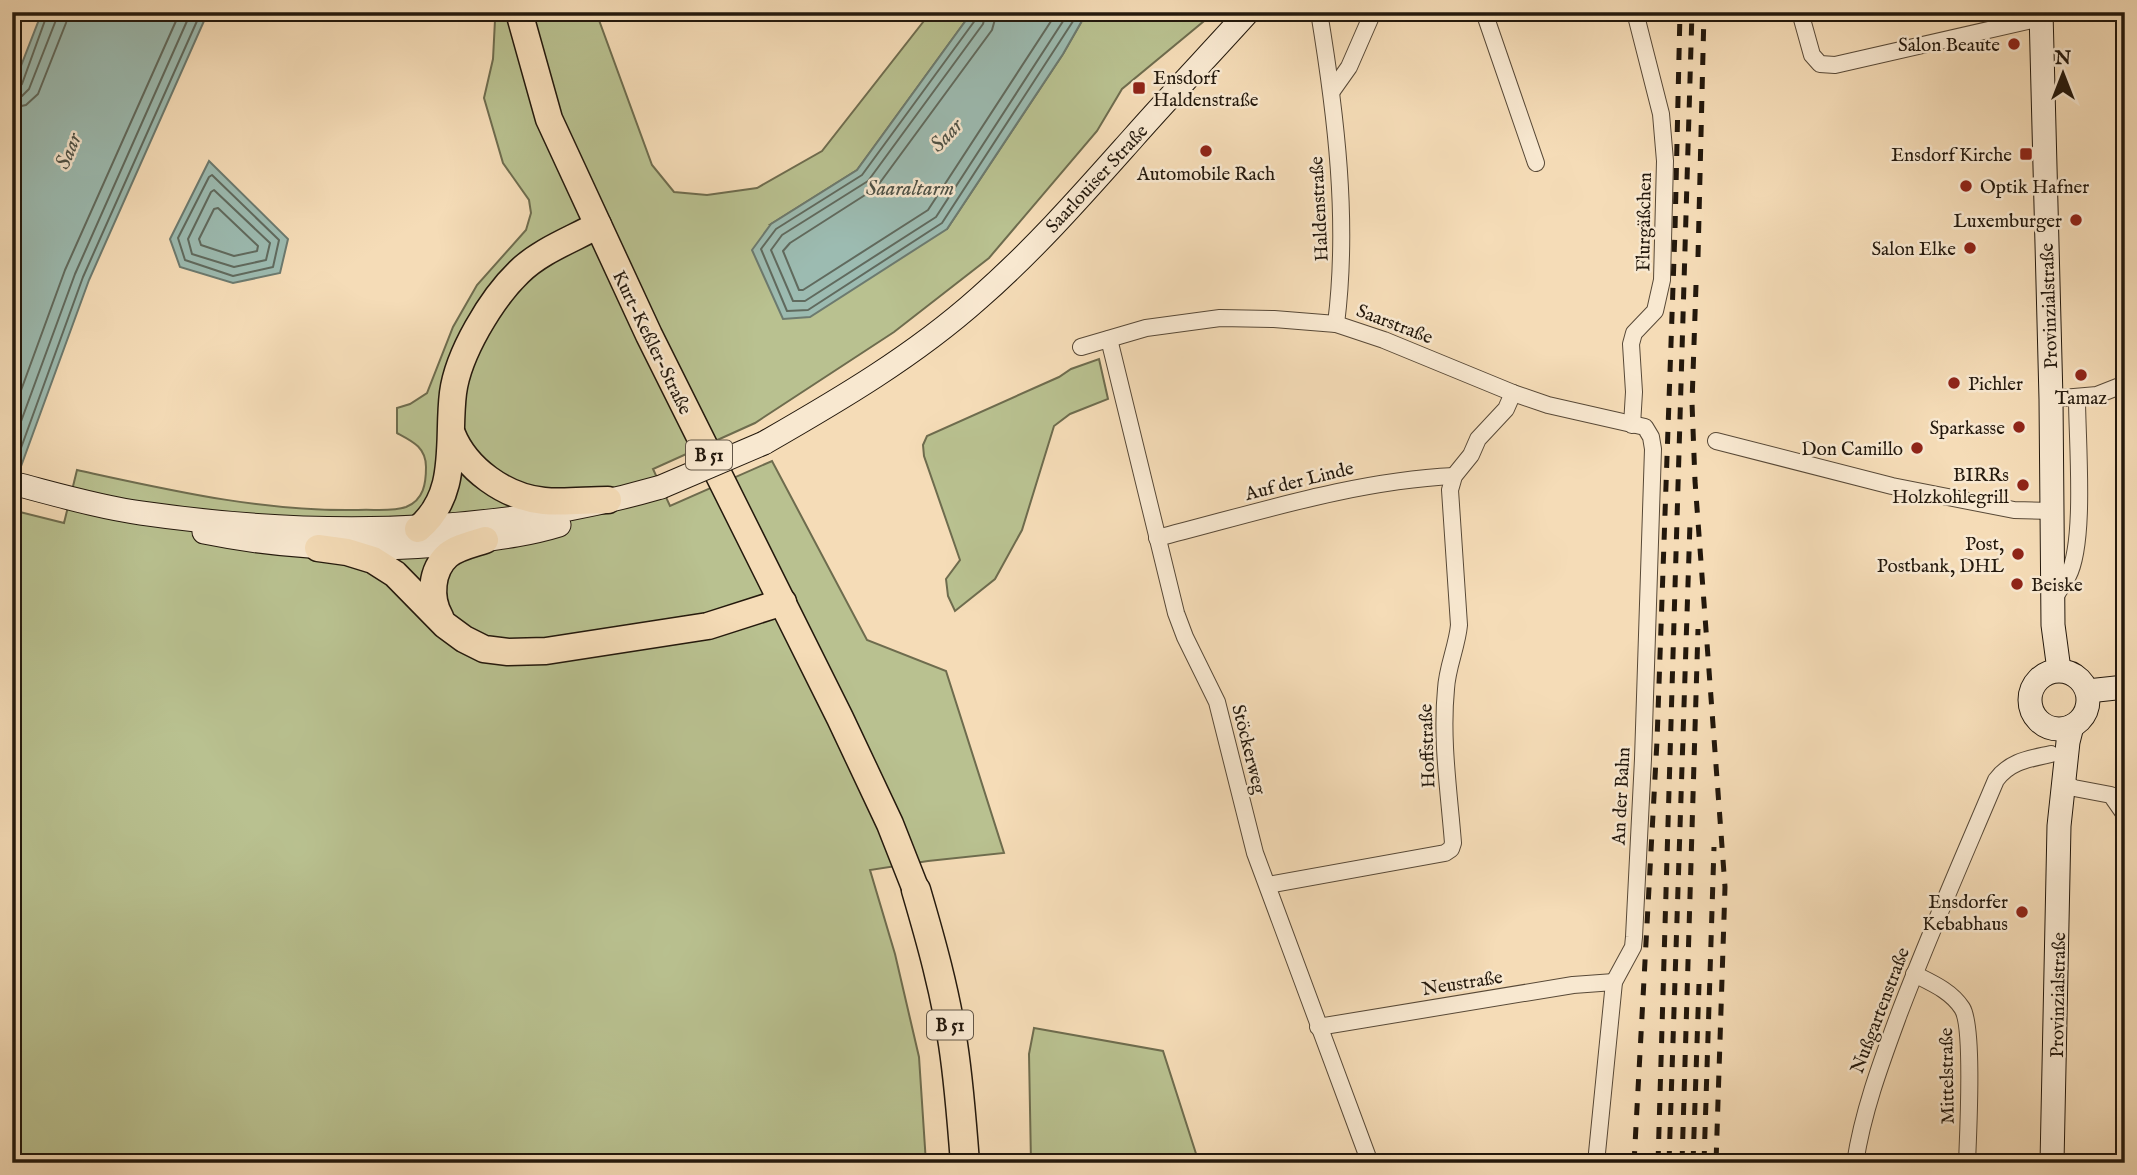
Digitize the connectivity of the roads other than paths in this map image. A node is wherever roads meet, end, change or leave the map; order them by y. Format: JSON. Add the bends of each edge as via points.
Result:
{"nodes":[{"id":1,"x":519,"y":12,"type":"edge"},
{"id":2,"x":1248,"y":12,"type":"edge"},
{"id":3,"x":1320,"y":12,"type":"edge"},
{"id":4,"x":1373,"y":12,"type":"edge"},
{"id":5,"x":1484,"y":12,"type":"edge"},
{"id":6,"x":1635,"y":12,"type":"edge"},
{"id":7,"x":1800,"y":12,"type":"edge"},
{"id":8,"x":2041,"y":15,"type":"edge"},
{"id":9,"x":1332,"y":91,"type":"junction"},
{"id":10,"x":1536,"y":163,"type":"dead end"},
{"id":11,"x":598,"y":225,"type":"junction"},
{"id":12,"x":1336,"y":324,"type":"junction"},
{"id":13,"x":1109,"y":339,"type":"junction"},
{"id":14,"x":1081,"y":347,"type":"dead end"},
{"id":15,"x":2125,"y":384,"type":"edge"},
{"id":16,"x":1513,"y":393,"type":"junction"},
{"id":17,"x":2077,"y":398,"type":"junction"},
{"id":18,"x":2051,"y":399,"type":"junction"},
{"id":19,"x":1638,"y":426,"type":"junction"},
{"id":20,"x":452,"y":433,"type":"junction"},
{"id":21,"x":1716,"y":441,"type":"dead end"},
{"id":22,"x":1454,"y":476,"type":"junction"},
{"id":23,"x":12,"y":483,"type":"edge"},
{"id":24,"x":651,"y":490,"type":"junction"},
{"id":25,"x":608,"y":500,"type":"junction"},
{"id":26,"x":2052,"y":510,"type":"junction"},
{"id":27,"x":141,"y":513,"type":"junction"},
{"id":28,"x":418,"y":528,"type":"junction"},
{"id":29,"x":1157,"y":538,"type":"junction"},
{"id":30,"x":485,"y":540,"type":"junction"},
{"id":31,"x":318,"y":548,"type":"junction"},
{"id":32,"x":2054,"y":599,"type":"junction"},
{"id":33,"x":783,"y":602,"type":"junction"},
{"id":34,"x":445,"y":625,"type":"junction"},
{"id":35,"x":2059,"y":670,"type":"junction"},
{"id":36,"x":2125,"y":687,"type":"edge"},
{"id":37,"x":2088,"y":691,"type":"junction"},
{"id":38,"x":2046,"y":726,"type":"junction"},
{"id":39,"x":2072,"y":726,"type":"junction"},
{"id":40,"x":2051,"y":754,"type":"junction"},
{"id":41,"x":2064,"y":783,"type":"junction"},
{"id":42,"x":2125,"y":815,"type":"edge"},
{"id":43,"x":2059,"y":826,"type":"junction"},
{"id":44,"x":1268,"y":885,"type":"junction"},
{"id":45,"x":916,"y":890,"type":"joint"},
{"id":46,"x":1914,"y":974,"type":"junction"},
{"id":47,"x":1614,"y":982,"type":"junction"},
{"id":48,"x":1318,"y":1027,"type":"junction"},
{"id":49,"x":965,"y":1163,"type":"edge"},
{"id":50,"x":1370,"y":1163,"type":"edge"},
{"id":51,"x":1596,"y":1163,"type":"edge"},
{"id":52,"x":1854,"y":1163,"type":"edge"},
{"id":53,"x":1967,"y":1163,"type":"edge"},
{"id":54,"x":2052,"y":1163,"type":"edge"}],
"edges":[{"from":1,"to":11,"type":"main road","name":"Kurt-Keßler-Straße","number":"B 51","via":[[549,119]]},
{"from":2,"to":24,"type":"main road","name":"Saarlouiser Straße","bridge":true,"via":[[1070,208],[936,335],[764,443]]},
{"from":3,"to":9,"type":"street","name":"Haldenstraße"},
{"from":4,"to":9,"type":"street","via":[[1349,67]]},
{"from":5,"to":10,"type":"street"},
{"from":6,"to":19,"type":"street","name":"Flurgäßchen","via":[[1661,114],[1665,161],[1662,280],[1655,311],[1634,333],[1631,344]]},
{"from":7,"to":8,"type":"street","via":[[1812,55],[1819,64],[1835,65]]},
{"from":8,"to":18,"type":"main road","name":"Provinzialstraße"},
{"from":9,"to":12,"type":"street","name":"Haldenstraße","via":[[1342,219]]},
{"from":11,"to":20,"type":"main road","via":[[520,271],[492,306],[465,351],[453,391]]},
{"from":11,"to":33,"type":"main road","name":"Kurt-Keßler-Straße","number":"B 51"},
{"from":12,"to":13,"type":"street","name":"Saarstraße","via":[[1220,318],[1146,328]]},
{"from":12,"to":16,"type":"street","name":"Saarstraße"},
{"from":13,"to":14,"type":"street","name":"Saarstraße"},
{"from":13,"to":29,"type":"street","name":"Stöckerweg"},
{"from":15,"to":17,"type":"street"},
{"from":16,"to":19,"type":"street","name":"Saarstraße"},
{"from":16,"to":22,"type":"street","name":"Hoffstraße","via":[[1506,410],[1486,428]]},
{"from":17,"to":18,"type":"street"},
{"from":17,"to":32,"type":"street","name":"Provinzialstraße","via":[[2078,530],[2069,575]]},
{"from":18,"to":26,"type":"main road","name":"Provinzialstraße"},
{"from":19,"to":47,"type":"street","name":"An der Bahn","via":[[1651,437],[1653,449],[1643,760],[1634,937]]},
{"from":20,"to":25,"type":"main road","via":[[458,450],[475,469],[515,492],[542,501]]},
{"from":20,"to":28,"type":"main road","via":[[443,499]]},
{"from":21,"to":26,"type":"street","via":[[1892,486],[2014,510]]},
{"from":22,"to":29,"type":"street","name":"Auf der Linde","via":[[1331,492]]},
{"from":22,"to":44,"type":"street","name":"Hoffstraße","via":[[1450,502],[1459,625],[1443,723],[1451,849]]},
{"from":23,"to":27,"type":"main road"},
{"from":24,"to":25,"type":"main road"},
{"from":24,"to":30,"type":"main road","via":[[554,527]]},
{"from":25,"to":28,"type":"main road","via":[[498,521]]},
{"from":26,"to":32,"type":"main road","name":"Provinzialstraße"},
{"from":27,"to":28,"type":"main road","via":[[317,528]]},
{"from":27,"to":31,"type":"main road","via":[[243,540]]},
{"from":29,"to":44,"type":"street","name":"Stöckerweg","via":[[1176,613],[1217,702],[1247,826]]},
{"from":30,"to":31,"type":"main road","via":[[433,546]]},
{"from":30,"to":34,"type":"main road","via":[[448,555],[436,572],[432,590],[435,609]]},
{"from":31,"to":34,"type":"main road","via":[[373,560],[395,574]]},
{"from":32,"to":35,"type":"main road","name":"Provinzialstraße"},
{"from":33,"to":34,"type":"main road","via":[[708,626],[546,651],[484,649]]},
{"from":33,"to":45,"type":"main road","name":"Kurt-Keßler-Straße","number":"B 51","via":[[885,812]]},
{"from":35,"to":37,"type":"main road","via":[[2077,676]]},
{"from":35,"to":38,"type":"main road","via":[[2040,677],[2031,693],[2033,712]]},
{"from":36,"to":37,"type":"main road"},
{"from":37,"to":39,"type":"main road","via":[[2084,716]]},
{"from":38,"to":39,"type":"main road"},
{"from":38,"to":40,"type":"main road","name":"Provinzialstraße"},
{"from":39,"to":41,"type":"main road","name":"Provinzialstraße"},
{"from":40,"to":43,"type":"main road","name":"Provinzialstraße"},
{"from":40,"to":46,"type":"street","name":"Nußgartenstraße","via":[[2017,762],[1996,780]]},
{"from":41,"to":42,"type":"street","via":[[2111,795]]},
{"from":41,"to":43,"type":"main road","name":"Provinzialstraße"},
{"from":43,"to":54,"type":"main road","name":"Provinzialstraße"},
{"from":44,"to":48,"type":"street","name":"Stöckerweg"},
{"from":45,"to":49,"type":"highway","number":"B 51","via":[[942,982],[953,1042]]},
{"from":46,"to":52,"type":"street","name":"Nußgartenstraße","via":[[1872,1088]]},
{"from":46,"to":53,"type":"street","name":"Mittelstraße","via":[[1942,988],[1964,1011]]},
{"from":47,"to":48,"type":"street","name":"Neustraße"},
{"from":47,"to":51,"type":"street","name":"An der Bahn"},
{"from":48,"to":50,"type":"street","name":"Stöckerweg"}]}
